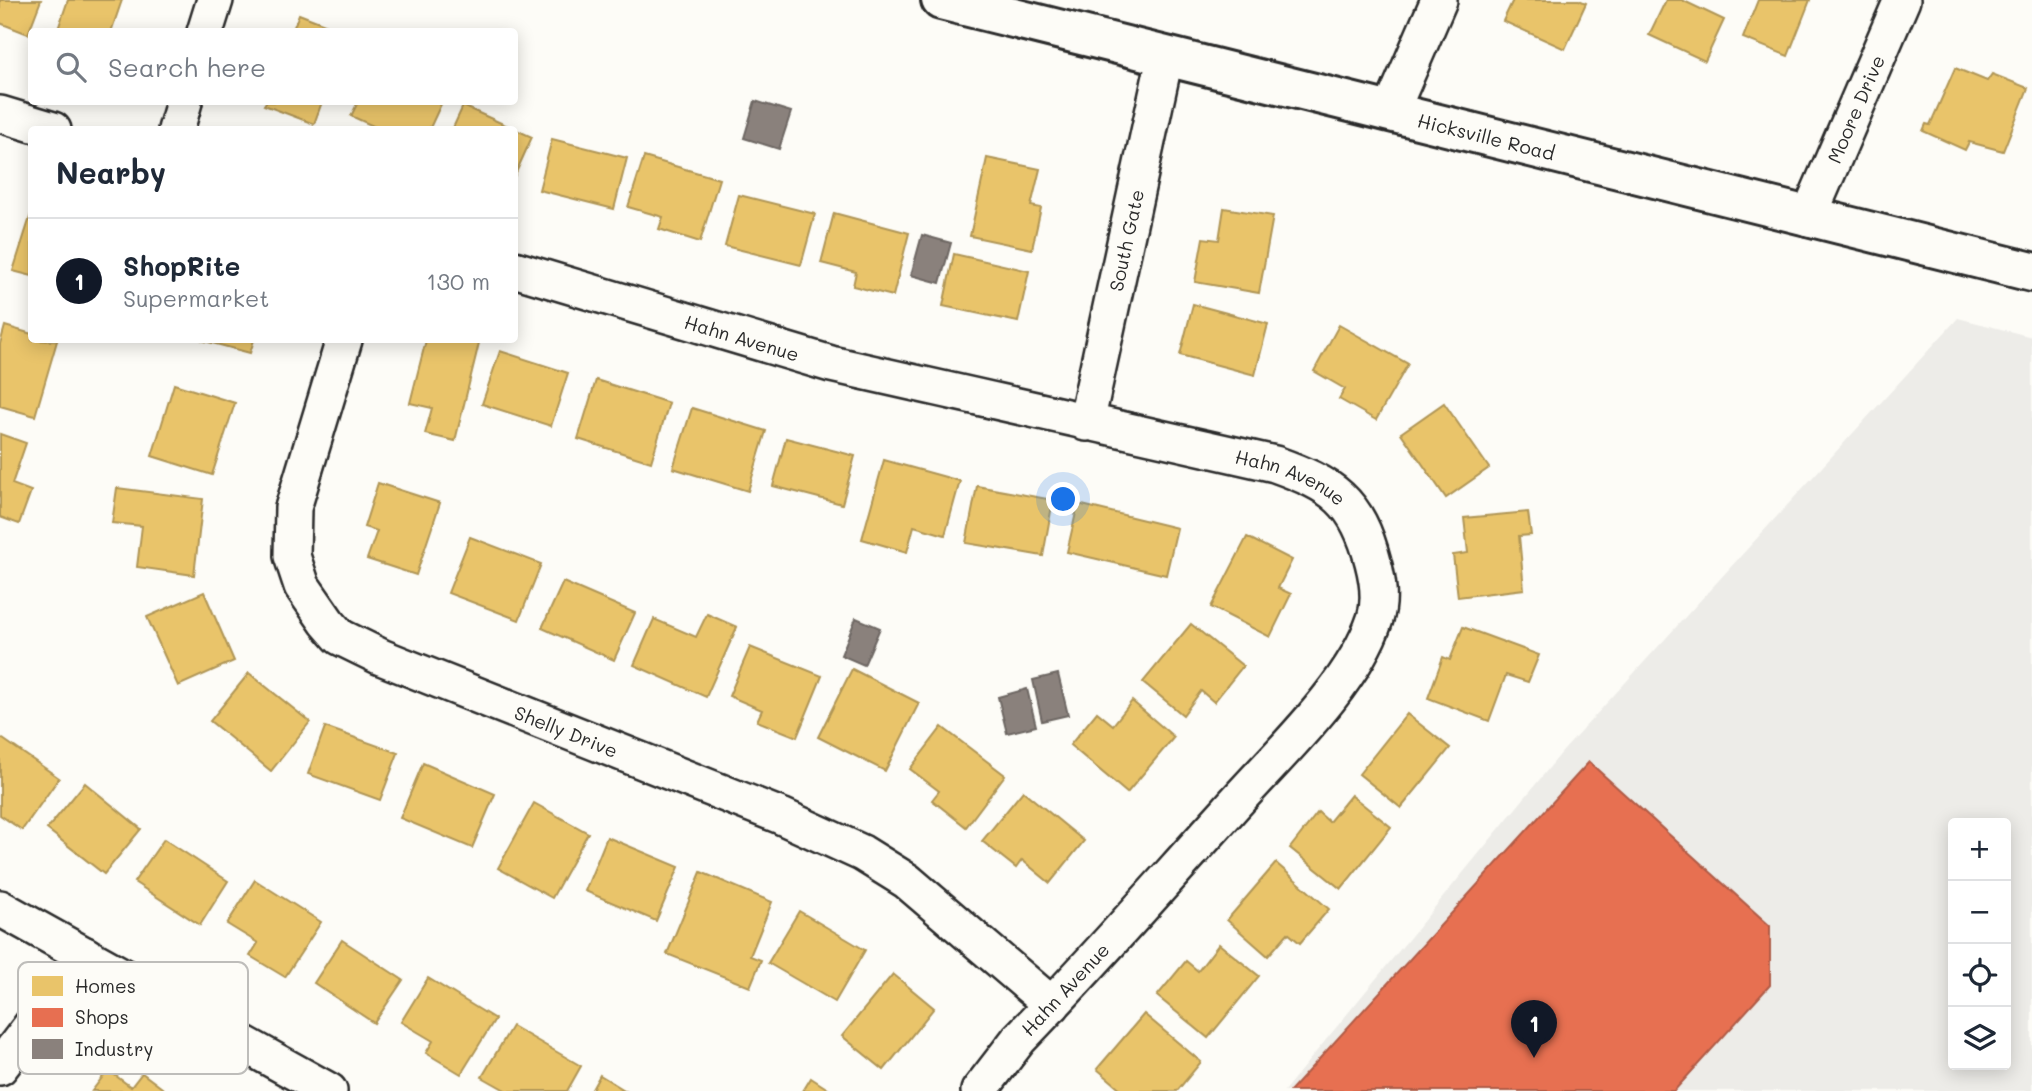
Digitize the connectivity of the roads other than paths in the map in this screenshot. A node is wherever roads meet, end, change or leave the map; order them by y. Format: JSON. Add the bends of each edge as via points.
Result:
{"nodes":[{"id":1,"x":215,"y":0,"type":"edge"},
{"id":2,"x":1439,"y":0,"type":"edge"},
{"id":3,"x":1902,"y":0,"type":"edge"},
{"id":4,"x":964,"y":3,"type":"edge"},
{"id":5,"x":206,"y":28,"type":"edge"},
{"id":6,"x":1165,"y":58,"type":"junction"},
{"id":7,"x":183,"y":105,"type":"edge"},
{"id":8,"x":1390,"y":113,"type":"junction"},
{"id":9,"x":0,"y":114,"type":"edge"},
{"id":10,"x":39,"y":126,"type":"edge"},
{"id":11,"x":177,"y":126,"type":"edge"},
{"id":12,"x":1808,"y":218,"type":"junction"},
{"id":13,"x":518,"y":270,"type":"edge"},
{"id":14,"x":2032,"y":272,"type":"edge"},
{"id":15,"x":343,"y":343,"type":"edge"},
{"id":16,"x":1086,"y":423,"type":"junction"},
{"id":17,"x":0,"y":908,"type":"edge"},
{"id":18,"x":85,"y":955,"type":"junction"},
{"id":19,"x":80,"y":962,"type":"edge"},
{"id":20,"x":98,"y":962,"type":"edge"},
{"id":21,"x":1052,"y":1005,"type":"junction"},
{"id":22,"x":18,"y":1043,"type":"edge"},
{"id":23,"x":248,"y":1045,"type":"edge"},
{"id":24,"x":0,"y":1067,"type":"edge"},
{"id":25,"x":330,"y":1091,"type":"edge"},
{"id":26,"x":979,"y":1091,"type":"edge"}],
"edges":[{"from":1,"to":5,"type":"street"},
{"from":2,"to":8,"type":"street"},
{"from":3,"to":12,"type":"street","name":"Moore Drive"},
{"from":4,"to":6,"type":"main road","name":"Hicksville Road"},
{"from":6,"to":8,"type":"main road","name":"Hicksville Road"},
{"from":6,"to":16,"type":"street","name":"South Gate"},
{"from":7,"to":11,"type":"street"},
{"from":8,"to":12,"type":"main road","name":"Hicksville Road"},
{"from":9,"to":10,"type":"street"},
{"from":12,"to":14,"type":"main road","name":"Hicksville Road"},
{"from":13,"to":16,"type":"street","name":"Hahn Avenue","via":[[831,364]]},
{"from":15,"to":21,"type":"street","name":"Shelly Drive","via":[[293,508],[292,556],[302,586],[340,637],[862,853],[907,881]]},
{"from":16,"to":21,"type":"street","name":"Hahn Avenue","via":[[1275,464],[1317,480],[1351,507],[1365,529],[1379,584],[1376,617],[1357,662]]},
{"from":17,"to":18,"type":"street"},
{"from":18,"to":19,"type":"street"},
{"from":18,"to":20,"type":"street"},
{"from":21,"to":26,"type":"street","name":"Hahn Avenue"},
{"from":22,"to":24,"type":"street"},
{"from":23,"to":25,"type":"street"}]}
